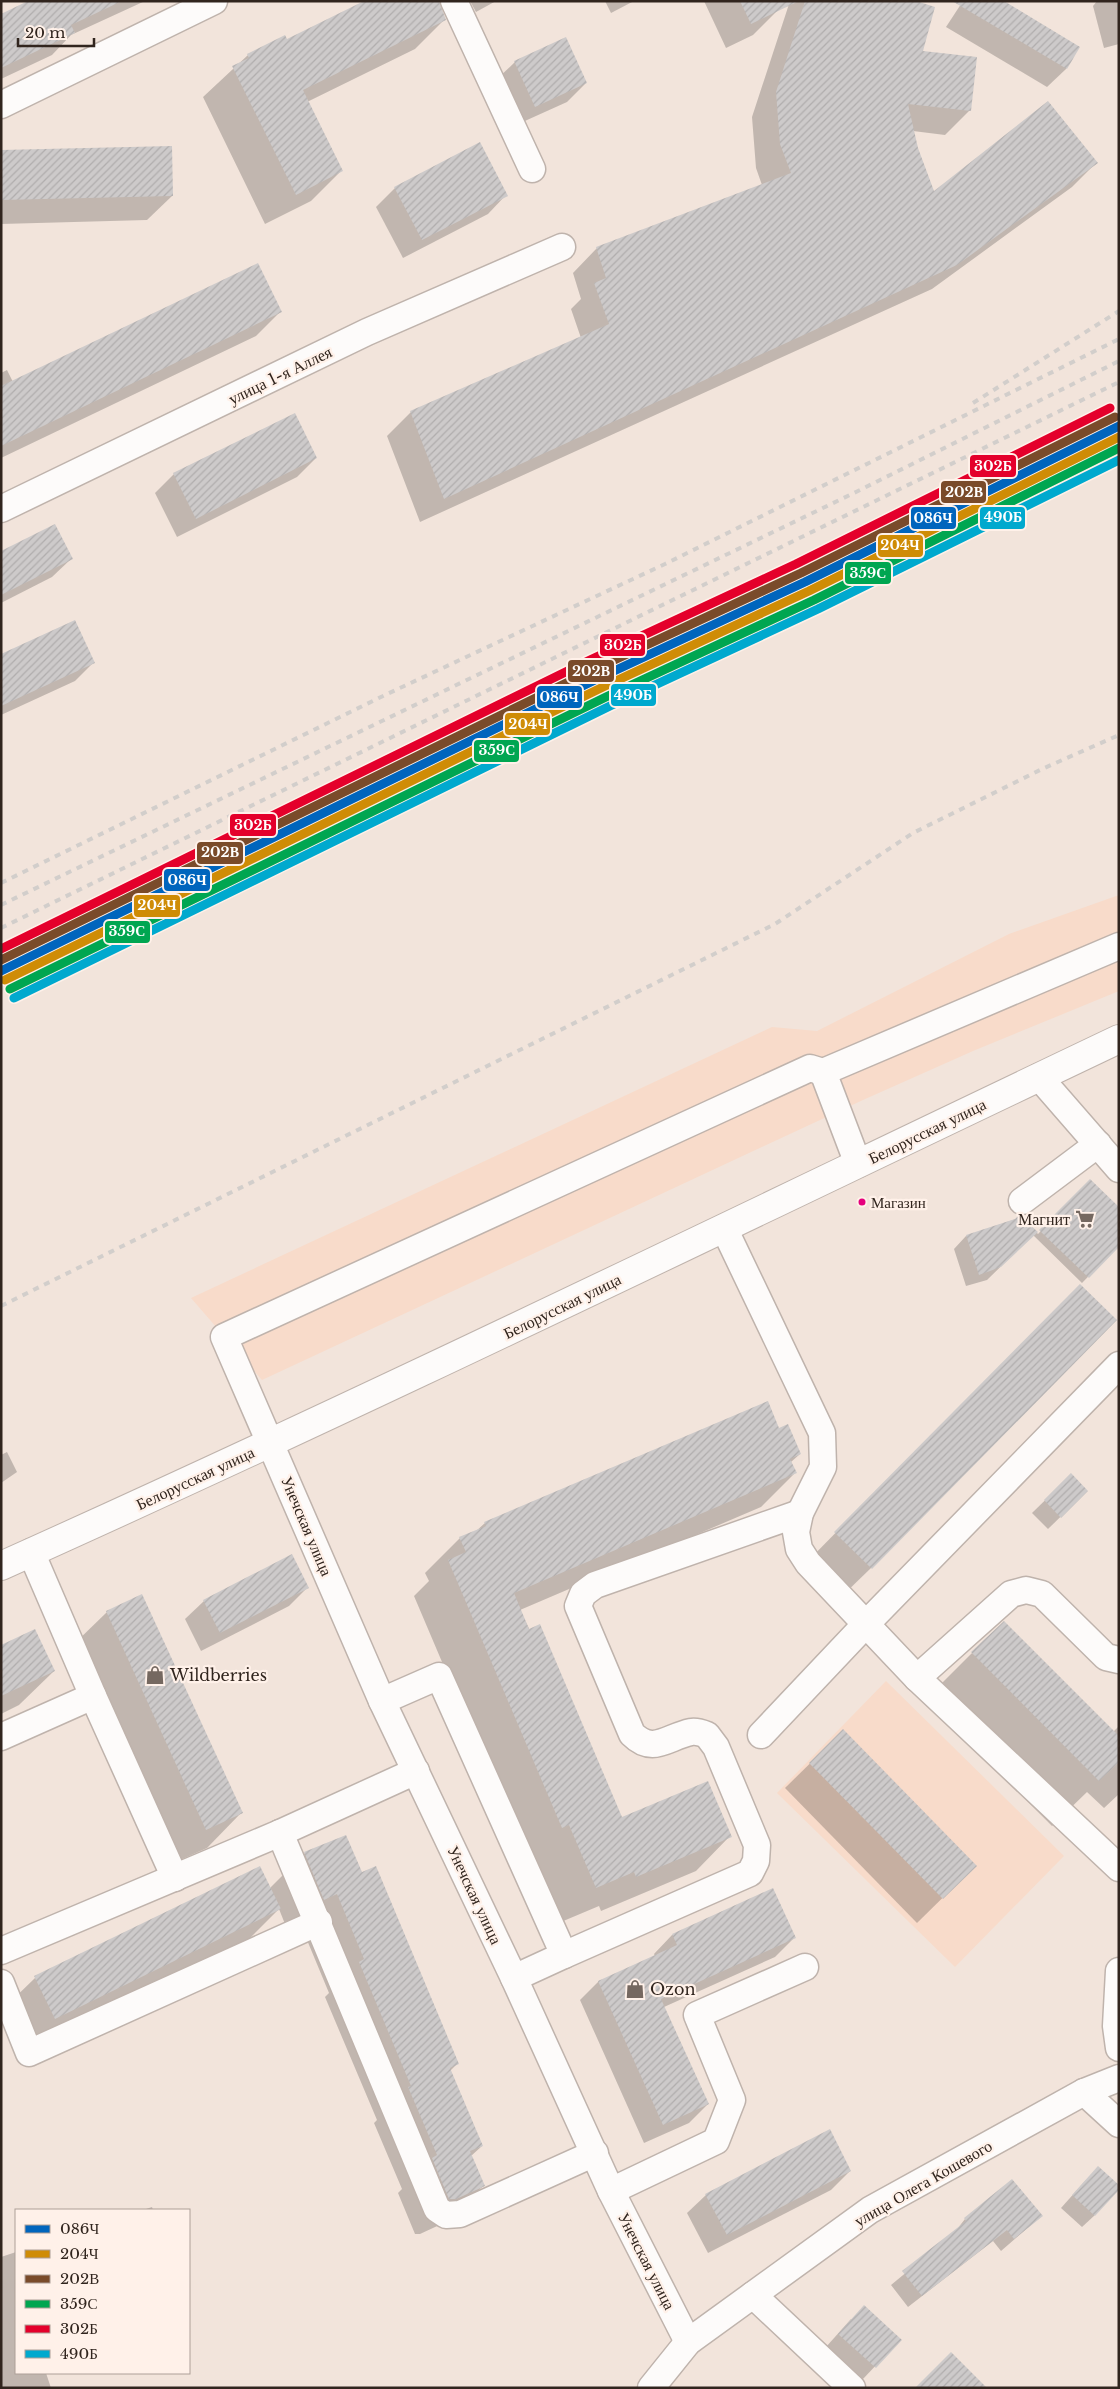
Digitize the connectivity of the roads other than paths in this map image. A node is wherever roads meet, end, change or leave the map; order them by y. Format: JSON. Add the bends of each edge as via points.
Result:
{"nodes":[{"id":1,"x":214,"y":1,"type":"edge"},
{"id":2,"x":454,"y":1,"type":"edge"},
{"id":3,"x":1,"y":105,"type":"edge"},
{"id":4,"x":532,"y":169,"type":"dead end"},
{"id":5,"x":562,"y":248,"type":"dead end"},
{"id":6,"x":1,"y":509,"type":"edge"},
{"id":7,"x":1119,"y":946,"type":"edge"},
{"id":8,"x":1119,"y":1039,"type":"edge"},
{"id":9,"x":823,"y":1072,"type":"junction"},
{"id":10,"x":1039,"y":1077,"type":"junction"},
{"id":11,"x":1098,"y":1144,"type":"junction"},
{"id":12,"x":858,"y":1164,"type":"junction"},
{"id":13,"x":1119,"y":1169,"type":"edge"},
{"id":14,"x":1022,"y":1201,"type":"dead end"},
{"id":15,"x":724,"y":1228,"type":"junction"},
{"id":16,"x":1119,"y":1365,"type":"edge"},
{"id":17,"x":271,"y":1443,"type":"junction"},
{"id":18,"x":800,"y":1513,"type":"junction"},
{"id":19,"x":31,"y":1552,"type":"junction"},
{"id":20,"x":1,"y":1566,"type":"edge"},
{"id":21,"x":865,"y":1625,"type":"junction"},
{"id":22,"x":1119,"y":1660,"type":"edge"},
{"id":23,"x":917,"y":1678,"type":"junction"},
{"id":24,"x":92,"y":1696,"type":"junction"},
{"id":25,"x":382,"y":1701,"type":"junction"},
{"id":26,"x":761,"y":1735,"type":"dead end"},
{"id":27,"x":1,"y":1737,"type":"edge"},
{"id":28,"x":416,"y":1771,"type":"junction"},
{"id":29,"x":280,"y":1834,"type":"junction"},
{"id":30,"x":1119,"y":1868,"type":"edge"},
{"id":31,"x":176,"y":1878,"type":"junction"},
{"id":32,"x":318,"y":1922,"type":"junction"},
{"id":33,"x":1,"y":1951,"type":"edge"},
{"id":34,"x":564,"y":1955,"type":"junction"},
{"id":35,"x":805,"y":1968,"type":"dead end"},
{"id":36,"x":1119,"y":1971,"type":"edge"},
{"id":37,"x":514,"y":1978,"type":"junction"},
{"id":38,"x":1,"y":1983,"type":"edge"},
{"id":39,"x":1119,"y":2048,"type":"edge"},
{"id":40,"x":1119,"y":2078,"type":"edge"},
{"id":41,"x":1084,"y":2092,"type":"junction"},
{"id":42,"x":1119,"y":2124,"type":"edge"},
{"id":43,"x":595,"y":2153,"type":"junction"},
{"id":44,"x":611,"y":2191,"type":"junction"},
{"id":45,"x":754,"y":2295,"type":"junction"},
{"id":46,"x":688,"y":2342,"type":"junction"},
{"id":47,"x":652,"y":2388,"type":"edge"},
{"id":48,"x":852,"y":2388,"type":"edge"}],
"edges":[{"from":1,"to":3,"type":"street"},
{"from":2,"to":4,"type":"street"},
{"from":5,"to":6,"type":"street","name":"улица 1-я Аллея","via":[[367,332]]},
{"from":7,"to":9,"type":"street"},
{"from":8,"to":10,"type":"main road","name":"Белорусская улица"},
{"from":9,"to":12,"type":"street"},
{"from":9,"to":17,"type":"street","name":"Унечская улица","via":[[810,1068],[224,1336]]},
{"from":10,"to":11,"type":"street"},
{"from":10,"to":12,"type":"main road","name":"Белорусская улица"},
{"from":11,"to":13,"type":"street"},
{"from":11,"to":14,"type":"street"},
{"from":12,"to":15,"type":"main road","name":"Белорусская улица"},
{"from":15,"to":17,"type":"main road","name":"Белорусская улица"},
{"from":15,"to":18,"type":"street","via":[[822,1433],[823,1467]]},
{"from":16,"to":21,"type":"street"},
{"from":17,"to":19,"type":"main road","name":"Белорусская улица"},
{"from":17,"to":25,"type":"street","name":"Унечская улица"},
{"from":18,"to":21,"type":"street","via":[[796,1532],[799,1549]]},
{"from":18,"to":34,"type":"street","via":[[595,1585],[583,1594],[578,1606],[632,1734],[641,1743],[655,1744],[693,1731],[707,1734],[716,1747],[757,1845],[756,1861],[750,1872]]},
{"from":19,"to":20,"type":"main road","name":"Белорусская улица"},
{"from":19,"to":24,"type":"street"},
{"from":21,"to":23,"type":"street"},
{"from":21,"to":26,"type":"street"},
{"from":22,"to":23,"type":"street","via":[[1106,1657],[1042,1594],[1026,1590],[1011,1594]]},
{"from":23,"to":30,"type":"street"},
{"from":24,"to":27,"type":"street"},
{"from":24,"to":31,"type":"street"},
{"from":25,"to":28,"type":"street","name":"Унечская улица"},
{"from":25,"to":34,"type":"street","via":[[439,1676]]},
{"from":28,"to":29,"type":"street"},
{"from":28,"to":37,"type":"street","name":"Унечская улица"},
{"from":29,"to":31,"type":"street"},
{"from":29,"to":32,"type":"street"},
{"from":31,"to":33,"type":"street"},
{"from":32,"to":38,"type":"street","via":[[29,2053]]},
{"from":32,"to":43,"type":"street","via":[[437,2209],[446,2215],[460,2214]]},
{"from":34,"to":37,"type":"street"},
{"from":35,"to":44,"type":"street","via":[[697,2015],[732,2100],[716,2141]]},
{"from":36,"to":39,"type":"street","via":[[1116,2026]]},
{"from":37,"to":43,"type":"street","name":"Унечская улица"},
{"from":40,"to":41,"type":"street","name":"улица Олега Кошевого"},
{"from":41,"to":42,"type":"street"},
{"from":41,"to":45,"type":"street","name":"улица Олега Кошевого","via":[[870,2210]]},
{"from":43,"to":44,"type":"street","name":"Унечская улица"},
{"from":44,"to":46,"type":"street","name":"Унечская улица"},
{"from":45,"to":46,"type":"street","name":"улица Олега Кошевого"},
{"from":45,"to":48,"type":"street"},
{"from":46,"to":47,"type":"street","name":"улица Олега Кошевого"}]}
